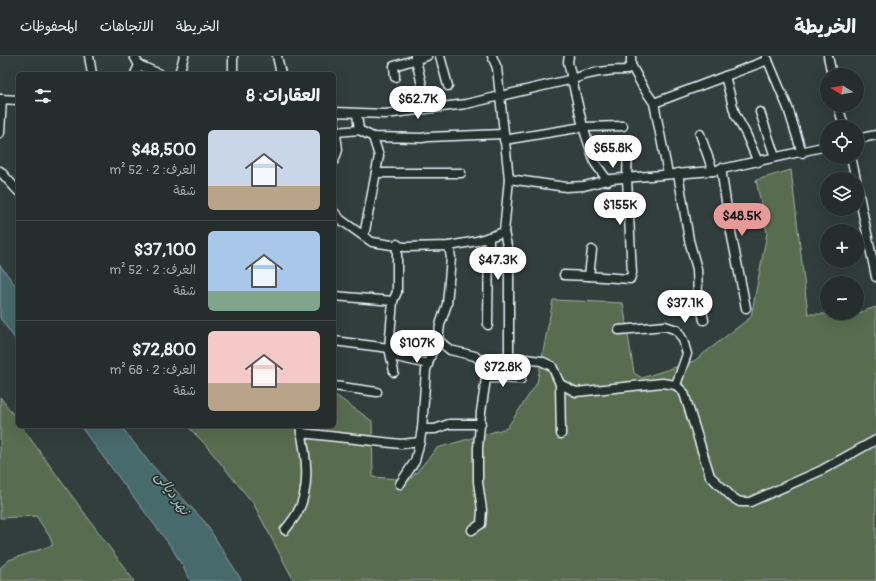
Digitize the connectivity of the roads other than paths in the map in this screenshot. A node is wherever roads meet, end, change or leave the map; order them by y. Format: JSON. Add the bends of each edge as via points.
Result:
{"nodes":[{"id":1,"x":89,"y":56,"type":"edge"},
{"id":2,"x":134,"y":56,"type":"edge"},
{"id":3,"x":184,"y":56,"type":"edge"},
{"id":4,"x":233,"y":56,"type":"edge"},
{"id":5,"x":277,"y":56,"type":"edge"},
{"id":6,"x":427,"y":56,"type":"edge"},
{"id":7,"x":440,"y":56,"type":"edge"},
{"id":8,"x":492,"y":56,"type":"edge"},
{"id":9,"x":569,"y":56,"type":"edge"},
{"id":10,"x":631,"y":56,"type":"edge"},
{"id":11,"x":828,"y":56,"type":"edge"},
{"id":12,"x":416,"y":58,"type":"edge"},
{"id":13,"x":767,"y":58,"type":"edge"},
{"id":14,"x":139,"y":65,"type":"junction"},
{"id":15,"x":632,"y":65,"type":"junction"},
{"id":16,"x":831,"y":68,"type":"edge"},
{"id":17,"x":92,"y":72,"type":"edge"},
{"id":18,"x":136,"y":72,"type":"edge"},
{"id":19,"x":155,"y":72,"type":"edge"},
{"id":20,"x":180,"y":72,"type":"edge"},
{"id":21,"x":233,"y":72,"type":"edge"},
{"id":22,"x":281,"y":72,"type":"edge"},
{"id":23,"x":726,"y":76,"type":"junction"},
{"id":24,"x":395,"y":77,"type":"dead end"},
{"id":25,"x":572,"y":79,"type":"junction"},
{"id":26,"x":422,"y":86,"type":"dead end"},
{"id":27,"x":448,"y":86,"type":"dead end"},
{"id":28,"x":499,"y":96,"type":"junction"},
{"id":29,"x":1,"y":99,"type":"edge"},
{"id":30,"x":16,"y":100,"type":"edge"},
{"id":31,"x":654,"y":103,"type":"junction"},
{"id":32,"x":336,"y":112,"type":"edge"},
{"id":33,"x":760,"y":112,"type":"dead end"},
{"id":34,"x":357,"y":114,"type":"junction"},
{"id":35,"x":622,"y":126,"type":"dead end"},
{"id":36,"x":583,"y":127,"type":"junction"},
{"id":37,"x":358,"y":130,"type":"junction"},
{"id":38,"x":336,"y":132,"type":"joint"},
{"id":39,"x":0,"y":134,"type":"edge"},
{"id":40,"x":700,"y":134,"type":"dead end"},
{"id":41,"x":876,"y":135,"type":"edge"},
{"id":42,"x":373,"y":136,"type":"junction"},
{"id":43,"x":503,"y":137,"type":"junction"},
{"id":44,"x":864,"y":138,"type":"edge"},
{"id":45,"x":628,"y":144,"type":"dead end"},
{"id":46,"x":820,"y":148,"type":"edge"},
{"id":47,"x":802,"y":153,"type":"junction"},
{"id":48,"x":336,"y":156,"type":"edge"},
{"id":49,"x":775,"y":158,"type":"junction"},
{"id":50,"x":758,"y":162,"type":"junction"},
{"id":51,"x":717,"y":170,"type":"junction"},
{"id":52,"x":0,"y":171,"type":"edge"},
{"id":53,"x":376,"y":173,"type":"junction"},
{"id":54,"x":461,"y":173,"type":"dead end"},
{"id":55,"x":678,"y":173,"type":"junction"},
{"id":56,"x":668,"y":174,"type":"junction"},
{"id":57,"x":509,"y":179,"type":"junction"},
{"id":58,"x":627,"y":179,"type":"junction"},
{"id":59,"x":608,"y":181,"type":"junction"},
{"id":60,"x":16,"y":189,"type":"edge"},
{"id":61,"x":336,"y":214,"type":"edge"},
{"id":62,"x":863,"y":216,"type":"edge"},
{"id":63,"x":504,"y":232,"type":"junction"},
{"id":64,"x":364,"y":236,"type":"junction"},
{"id":65,"x":489,"y":237,"type":"junction"},
{"id":66,"x":397,"y":244,"type":"junction"},
{"id":67,"x":449,"y":246,"type":"junction"},
{"id":68,"x":592,"y":250,"type":"dead end"},
{"id":69,"x":564,"y":275,"type":"dead end"},
{"id":70,"x":589,"y":276,"type":"junction"},
{"id":71,"x":876,"y":278,"type":"edge"},
{"id":72,"x":336,"y":296,"type":"edge"},
{"id":73,"x":393,"y":301,"type":"junction"},
{"id":74,"x":746,"y":308,"type":"dead end"},
{"id":75,"x":704,"y":320,"type":"dead end"},
{"id":76,"x":488,"y":324,"type":"dead end"},
{"id":77,"x":619,"y":330,"type":"dead end"},
{"id":78,"x":438,"y":340,"type":"junction"},
{"id":79,"x":336,"y":341,"type":"edge"},
{"id":80,"x":390,"y":352,"type":"junction"},
{"id":81,"x":510,"y":357,"type":"junction"},
{"id":82,"x":480,"y":360,"type":"junction"},
{"id":83,"x":428,"y":364,"type":"junction"},
{"id":84,"x":394,"y":372,"type":"dead end"},
{"id":85,"x":486,"y":378,"type":"junction"},
{"id":86,"x":521,"y":379,"type":"dead end"},
{"id":87,"x":560,"y":384,"type":"junction"},
{"id":88,"x":676,"y":385,"type":"junction"},
{"id":89,"x":336,"y":386,"type":"edge"},
{"id":90,"x":377,"y":392,"type":"dead end"},
{"id":91,"x":481,"y":424,"type":"junction"},
{"id":92,"x":422,"y":429,"type":"junction"},
{"id":93,"x":301,"y":430,"type":"edge"},
{"id":94,"x":561,"y":434,"type":"dead end"},
{"id":95,"x":876,"y":440,"type":"edge"},
{"id":96,"x":420,"y":442,"type":"junction"},
{"id":97,"x":400,"y":484,"type":"dead end"},
{"id":98,"x":285,"y":530,"type":"dead end"},
{"id":99,"x":472,"y":530,"type":"dead end"}],
"edges":[{"from":1,"to":17,"type":"street"},
{"from":2,"to":14,"type":"street"},
{"from":3,"to":20,"type":"street"},
{"from":4,"to":21,"type":"street"},
{"from":5,"to":22,"type":"street"},
{"from":6,"to":12,"type":"street"},
{"from":7,"to":27,"type":"street"},
{"from":8,"to":28,"type":"street","via":[[497,68]]},
{"from":9,"to":25,"type":"street"},
{"from":10,"to":15,"type":"street"},
{"from":11,"to":16,"type":"street"},
{"from":12,"to":24,"type":"street","via":[[394,66]]},
{"from":12,"to":26,"type":"street"},
{"from":13,"to":23,"type":"street"},
{"from":13,"to":47,"type":"street","via":[[788,108]]},
{"from":14,"to":18,"type":"street"},
{"from":14,"to":19,"type":"street"},
{"from":15,"to":25,"type":"street","via":[[626,70],[607,70]]},
{"from":15,"to":31,"type":"street"},
{"from":23,"to":31,"type":"street"},
{"from":23,"to":50,"type":"street","via":[[735,114]]},
{"from":25,"to":28,"type":"street"},
{"from":25,"to":36,"type":"street"},
{"from":28,"to":34,"type":"street","via":[[466,104],[385,114]]},
{"from":28,"to":43,"type":"street"},
{"from":29,"to":30,"type":"street"},
{"from":29,"to":39,"type":"street"},
{"from":31,"to":56,"type":"street"},
{"from":32,"to":34,"type":"street"},
{"from":33,"to":49,"type":"street"},
{"from":34,"to":37,"type":"street"},
{"from":35,"to":36,"type":"street"},
{"from":36,"to":43,"type":"street"},
{"from":36,"to":59,"type":"street","via":[[595,163]]},
{"from":37,"to":38,"type":"street"},
{"from":37,"to":42,"type":"street"},
{"from":38,"to":48,"type":"street"},
{"from":40,"to":51,"type":"street"},
{"from":41,"to":44,"type":"street"},
{"from":42,"to":43,"type":"street"},
{"from":42,"to":53,"type":"street","via":[[379,156]]},
{"from":43,"to":57,"type":"street"},
{"from":45,"to":58,"type":"street"},
{"from":46,"to":47,"type":"street"},
{"from":47,"to":49,"type":"street"},
{"from":49,"to":50,"type":"street"},
{"from":50,"to":51,"type":"street"},
{"from":51,"to":55,"type":"street"},
{"from":51,"to":74,"type":"street"},
{"from":52,"to":60,"type":"street"},
{"from":53,"to":54,"type":"street"},
{"from":53,"to":64,"type":"street"},
{"from":55,"to":56,"type":"street"},
{"from":55,"to":75,"type":"street"},
{"from":56,"to":58,"type":"street"},
{"from":57,"to":59,"type":"street","via":[[566,187]]},
{"from":57,"to":63,"type":"street"},
{"from":58,"to":59,"type":"street"},
{"from":58,"to":70,"type":"street","via":[[632,273],[630,279]]},
{"from":61,"to":64,"type":"street"},
{"from":62,"to":71,"type":"street"},
{"from":63,"to":65,"type":"street"},
{"from":63,"to":81,"type":"street","via":[[509,255]]},
{"from":64,"to":66,"type":"street","via":[[372,242]]},
{"from":65,"to":67,"type":"street"},
{"from":65,"to":76,"type":"street"},
{"from":66,"to":67,"type":"street"},
{"from":66,"to":73,"type":"street","via":[[397,292]]},
{"from":67,"to":78,"type":"street","via":[[451,258],[447,304]]},
{"from":68,"to":70,"type":"street"},
{"from":69,"to":70,"type":"street"},
{"from":72,"to":73,"type":"street"},
{"from":73,"to":80,"type":"street"},
{"from":77,"to":88,"type":"street","via":[[665,326],[677,330],[687,354]]},
{"from":78,"to":82,"type":"street","via":[[450,350]]},
{"from":78,"to":83,"type":"street"},
{"from":79,"to":80,"type":"street"},
{"from":80,"to":83,"type":"street"},
{"from":80,"to":84,"type":"street"},
{"from":81,"to":82,"type":"street"},
{"from":81,"to":87,"type":"street","via":[[541,360],[552,366]]},
{"from":82,"to":85,"type":"street","via":[[487,372]]},
{"from":83,"to":92,"type":"street"},
{"from":85,"to":86,"type":"street"},
{"from":85,"to":91,"type":"street"},
{"from":87,"to":88,"type":"street","via":[[576,392],[662,383]]},
{"from":87,"to":94,"type":"street"},
{"from":88,"to":95,"type":"street","via":[[684,393],[710,476],[740,502],[750,502],[813,474]]},
{"from":89,"to":90,"type":"street"},
{"from":91,"to":92,"type":"street","via":[[449,424],[435,429]]},
{"from":91,"to":99,"type":"street","via":[[478,482],[481,524]]},
{"from":92,"to":96,"type":"street"},
{"from":93,"to":96,"type":"street","via":[[401,444]]},
{"from":93,"to":98,"type":"street","via":[[306,462],[305,486],[297,514]]},
{"from":96,"to":97,"type":"street","via":[[415,461]]}]}
